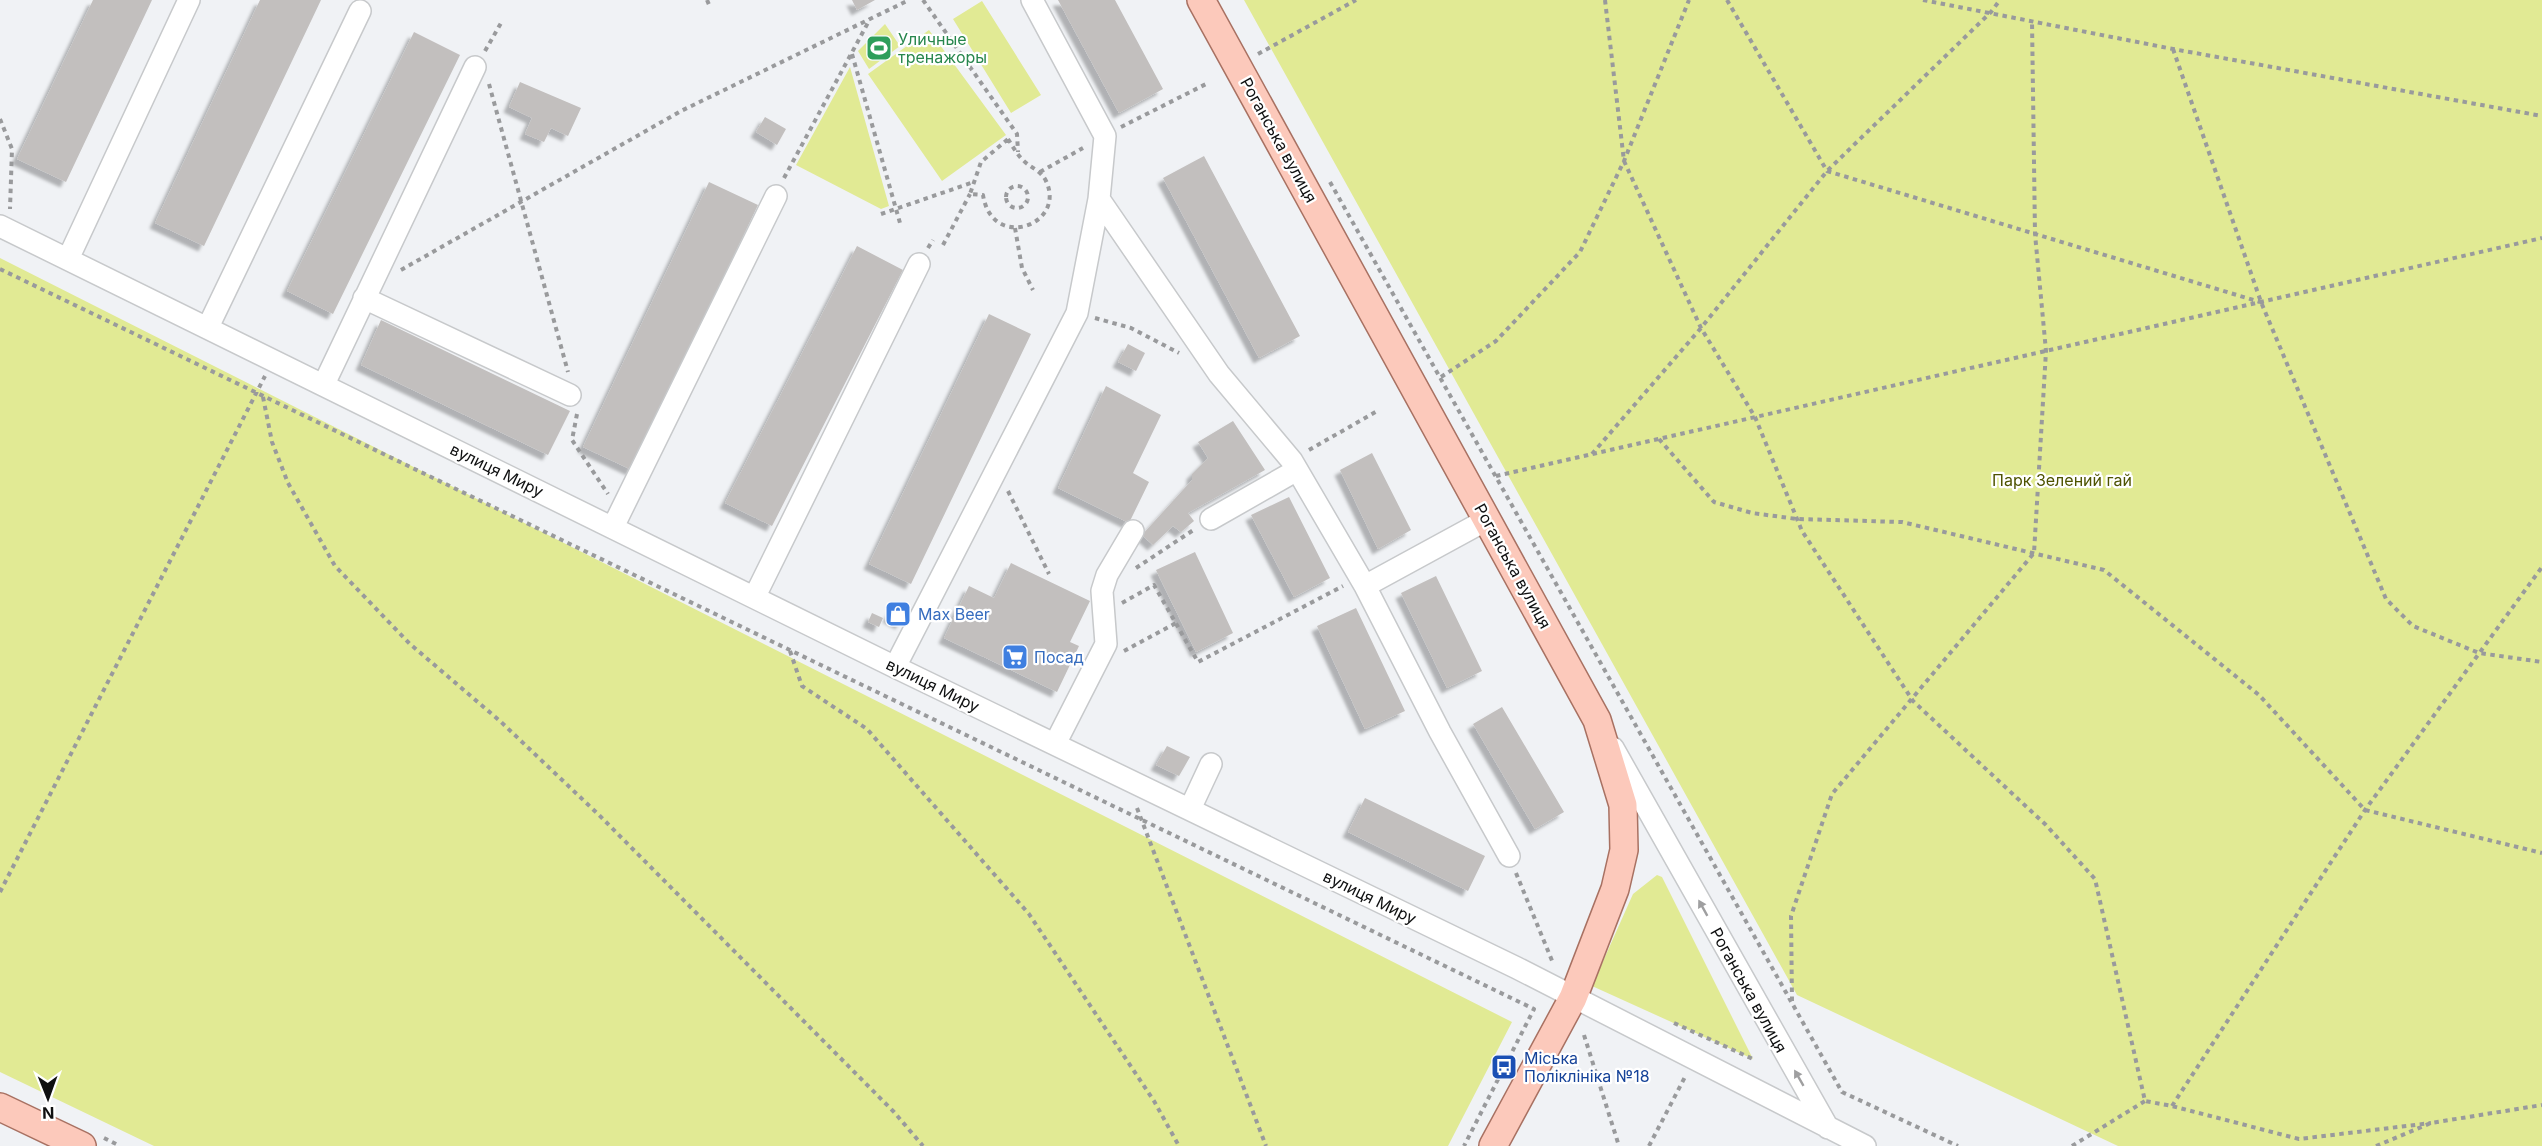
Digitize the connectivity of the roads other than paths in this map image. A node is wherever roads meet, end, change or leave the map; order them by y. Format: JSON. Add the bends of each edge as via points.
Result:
{"nodes":[{"id":1,"x":189,"y":0,"type":"edge"},
{"id":2,"x":1032,"y":0,"type":"edge"},
{"id":3,"x":1201,"y":0,"type":"edge"},
{"id":4,"x":360,"y":11,"type":"dead end"},
{"id":5,"x":478,"y":62,"type":"road end"},
{"id":6,"x":776,"y":196,"type":"dead end"},
{"id":7,"x":1099,"y":199,"type":"junction"},
{"id":8,"x":5,"y":219,"type":"edge"},
{"id":9,"x":68,"y":259,"type":"junction"},
{"id":10,"x":919,"y":264,"type":"dead end"},
{"id":11,"x":367,"y":293,"type":"junction"},
{"id":12,"x":208,"y":327,"type":"junction"},
{"id":13,"x":324,"y":384,"type":"junction"},
{"id":14,"x":573,"y":395,"type":"road end"},
{"id":15,"x":1294,"y":465,"type":"junction"},
{"id":16,"x":1211,"y":519,"type":"road end"},
{"id":17,"x":1488,"y":519,"type":"junction"},
{"id":18,"x":613,"y":526,"type":"junction"},
{"id":19,"x":1133,"y":531,"type":"dead end"},
{"id":20,"x":1362,"y":582,"type":"junction"},
{"id":21,"x":755,"y":596,"type":"junction"},
{"id":22,"x":895,"y":666,"type":"junction"},
{"id":23,"x":1597,"y":720,"type":"junction"},
{"id":24,"x":1055,"y":744,"type":"junction"},
{"id":25,"x":1211,"y":764,"type":"dead end"},
{"id":26,"x":1190,"y":809,"type":"junction"},
{"id":27,"x":1509,"y":856,"type":"road end"},
{"id":28,"x":1573,"y":998,"type":"junction"},
{"id":29,"x":0,"y":1107,"type":"edge"},
{"id":30,"x":1828,"y":1129,"type":"junction"},
{"id":31,"x":82,"y":1146,"type":"edge"},
{"id":32,"x":1494,"y":1146,"type":"edge"},
{"id":33,"x":1865,"y":1146,"type":"edge"}],
"edges":[{"from":1,"to":9,"type":"street"},
{"from":2,"to":7,"type":"street","via":[[1105,136]]},
{"from":3,"to":17,"type":"main road","name":"Роганська вулиця"},
{"from":4,"to":12,"type":"street"},
{"from":5,"to":11,"type":"street"},
{"from":6,"to":18,"type":"street"},
{"from":7,"to":15,"type":"street","via":[[1219,374]]},
{"from":7,"to":22,"type":"street","via":[[1077,312]]},
{"from":8,"to":9,"type":"street","name":"вулиця Миру"},
{"from":9,"to":12,"type":"street","name":"вулиця Миру"},
{"from":10,"to":21,"type":"street"},
{"from":11,"to":13,"type":"street"},
{"from":11,"to":14,"type":"street"},
{"from":12,"to":13,"type":"street","name":"вулиця Миру"},
{"from":13,"to":18,"type":"street","name":"вулиця Миру"},
{"from":15,"to":16,"type":"street"},
{"from":15,"to":20,"type":"street"},
{"from":17,"to":20,"type":"street"},
{"from":17,"to":23,"type":"main road","name":"Роганська вулиця"},
{"from":18,"to":21,"type":"street","name":"вулиця Миру"},
{"from":19,"to":24,"type":"street","via":[[1102,591],[1106,644]]},
{"from":20,"to":27,"type":"street"},
{"from":21,"to":22,"type":"street","name":"вулиця Миру"},
{"from":22,"to":24,"type":"street","name":"вулиця Миру"},
{"from":23,"to":28,"type":"main road","via":[[1623,805],[1624,850],[1615,889]]},
{"from":30,"to":23,"type":"street","name":"Роганська вулиця","one_way":true},
{"from":24,"to":26,"type":"street","name":"вулиця Миру"},
{"from":25,"to":26,"type":"street"},
{"from":26,"to":28,"type":"street","name":"вулиця Миру"},
{"from":28,"to":30,"type":"street","name":"вулиця Миру"},
{"from":28,"to":32,"type":"main road"},
{"from":29,"to":31,"type":"main road"},
{"from":30,"to":33,"type":"street","name":"вулиця Миру"}]}
